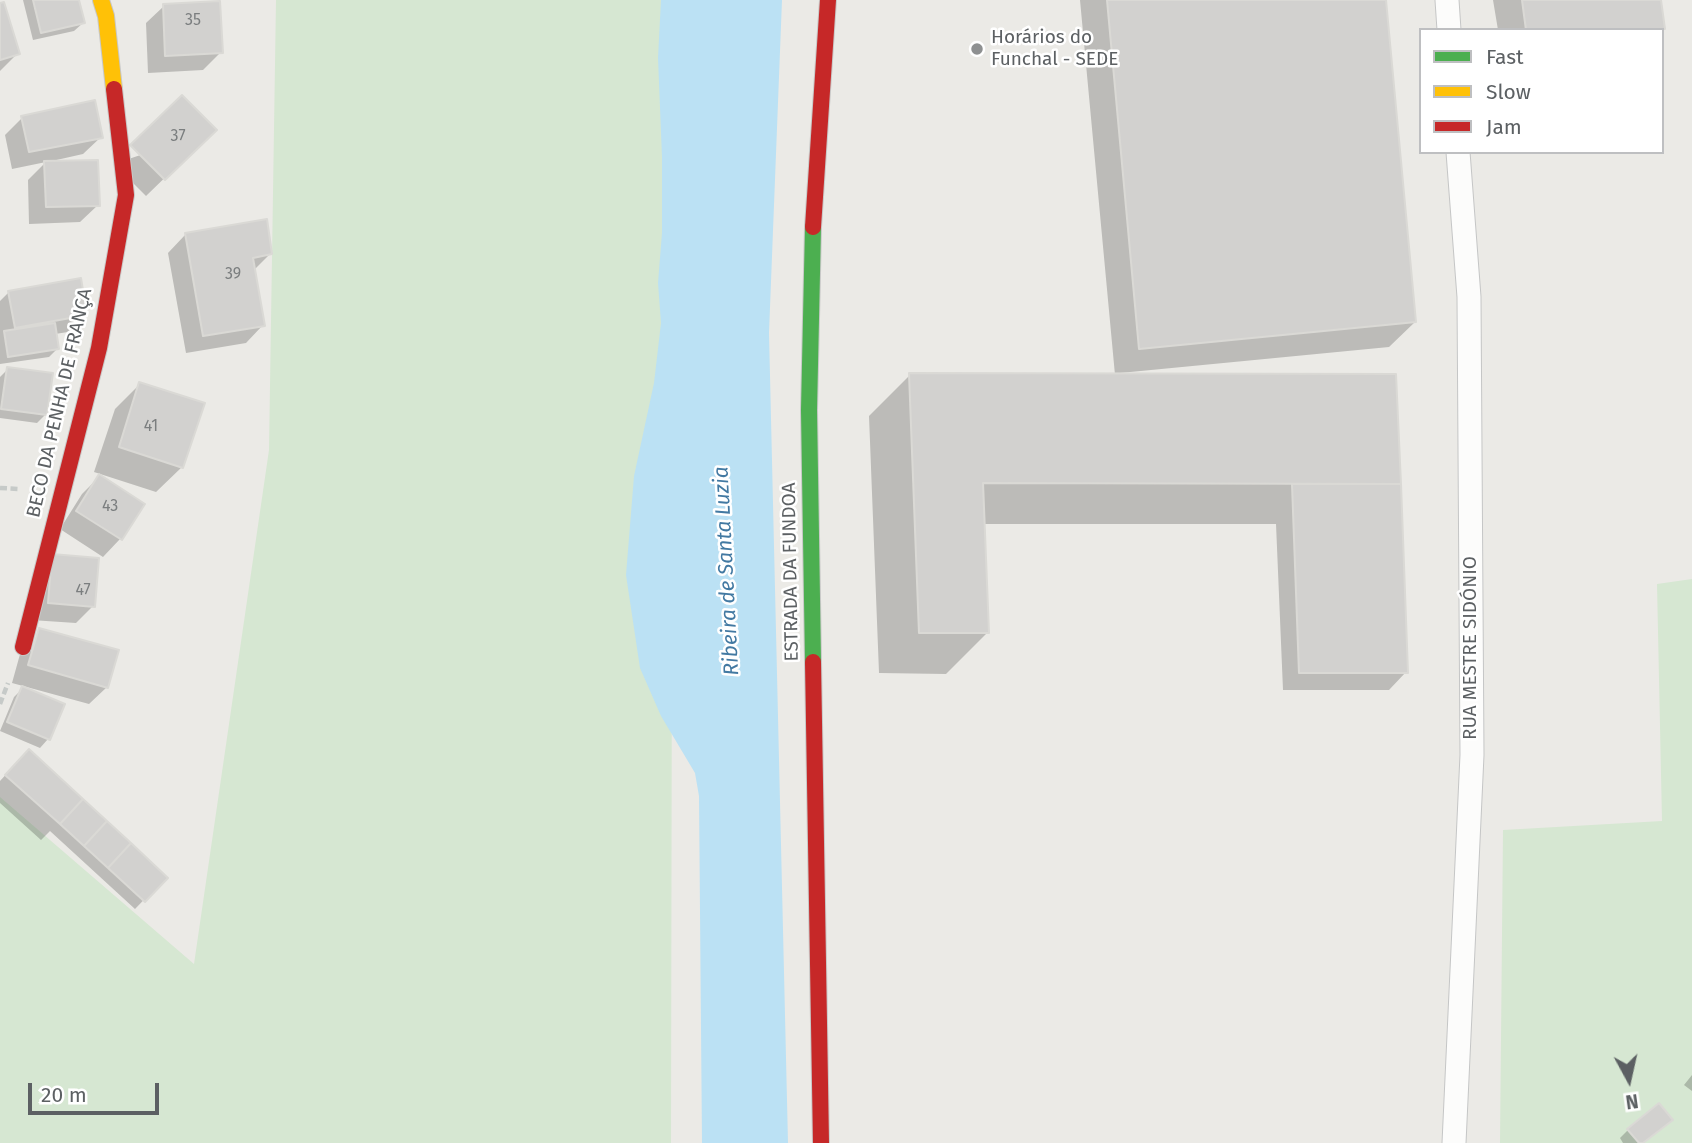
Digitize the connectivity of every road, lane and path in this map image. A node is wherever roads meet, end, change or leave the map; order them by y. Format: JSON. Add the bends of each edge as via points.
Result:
{"nodes":[{"id":1,"x":101,"y":0,"type":"edge"},
{"id":2,"x":828,"y":0,"type":"edge"},
{"id":3,"x":1447,"y":0,"type":"edge"},
{"id":4,"x":1449,"y":28,"type":"edge"},
{"id":5,"x":1458,"y":154,"type":"edge"},
{"id":6,"x":23,"y":647,"type":"dead end"},
{"id":7,"x":821,"y":1143,"type":"edge"},
{"id":8,"x":1454,"y":1143,"type":"edge"}],
"edges":[{"from":1,"to":6,"type":"main road","name":"BECO DA PENHA DE FRANÇA","via":[[126,195],[99,348]]},
{"from":2,"to":7,"type":"main road","name":"ESTRADA DA FUNDOA","via":[[813,202],[809,410]]},
{"from":3,"to":4,"type":"lane"},
{"from":5,"to":8,"type":"lane","name":"RUA MESTRE SIDÓNIO","via":[[1469,297],[1472,755]]}]}
